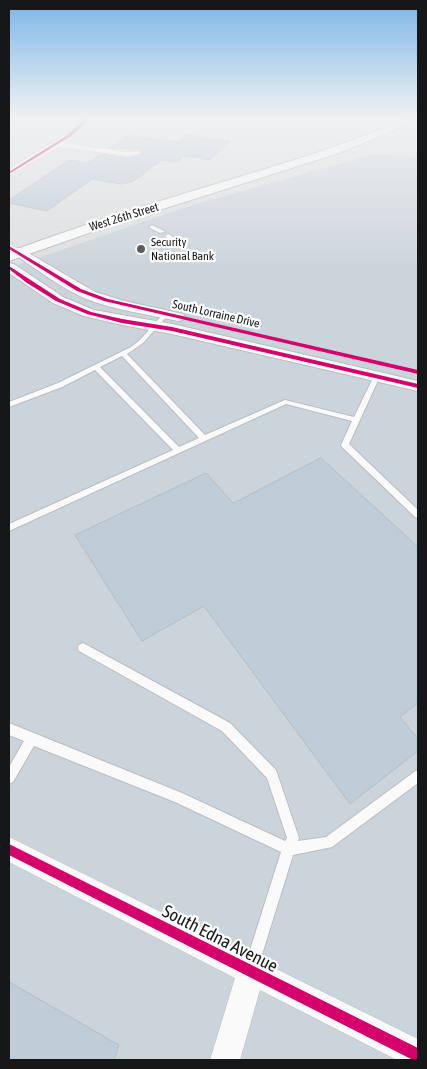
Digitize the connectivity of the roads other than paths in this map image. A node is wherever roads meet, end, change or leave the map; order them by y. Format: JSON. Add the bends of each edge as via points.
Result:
{"nodes":[{"id":1,"x":242,"y":169,"type":"edge"},
{"id":2,"x":278,"y":169,"type":"edge"},
{"id":3,"x":57,"y":225,"type":"dead end"},
{"id":4,"x":152,"y":226,"type":"dead end"},
{"id":5,"x":162,"y":232,"type":"dead end"},
{"id":6,"x":168,"y":236,"type":"dead end"},
{"id":7,"x":186,"y":246,"type":"dead end"},
{"id":8,"x":13,"y":247,"type":"edge"},
{"id":9,"x":9,"y":267,"type":"edge"},
{"id":10,"x":166,"y":314,"type":"junction"},
{"id":11,"x":156,"y":327,"type":"junction"},
{"id":12,"x":123,"y":353,"type":"junction"},
{"id":13,"x":97,"y":368,"type":"junction"},
{"id":14,"x":418,"y":372,"type":"edge"},
{"id":15,"x":377,"y":376,"type":"junction"},
{"id":16,"x":418,"y":386,"type":"edge"},
{"id":17,"x":9,"y":405,"type":"edge"},
{"id":18,"x":357,"y":420,"type":"junction"},
{"id":19,"x":204,"y":439,"type":"junction"},
{"id":20,"x":178,"y":451,"type":"junction"},
{"id":21,"x":418,"y":515,"type":"edge"},
{"id":22,"x":9,"y":528,"type":"edge"},
{"id":23,"x":83,"y":648,"type":"dead end"},
{"id":24,"x":9,"y":728,"type":"edge"},
{"id":25,"x":32,"y":739,"type":"junction"},
{"id":26,"x":418,"y":776,"type":"edge"},
{"id":27,"x":9,"y":778,"type":"edge"},
{"id":28,"x":288,"y":848,"type":"junction"},
{"id":29,"x":9,"y":849,"type":"edge"},
{"id":30,"x":251,"y":971,"type":"junction"},
{"id":31,"x":418,"y":1055,"type":"edge"},
{"id":32,"x":225,"y":1060,"type":"edge"}],
"edges":[{"from":1,"to":3,"type":"main road","name":"West 26th Street"},
{"from":2,"to":8,"type":"main road","name":"West 26th Street","via":[[90,228]]},
{"from":4,"to":5,"type":"lane"},
{"from":6,"to":7,"type":"lane"},
{"from":8,"to":10,"type":"street","name":"South Lorraine Drive","via":[[91,295]]},
{"from":9,"to":11,"type":"street","name":"South Lorraine Drive","via":[[43,292],[72,307],[105,318]]},
{"from":10,"to":11,"type":"lane"},
{"from":10,"to":14,"type":"street","name":"South Lorraine Drive"},
{"from":11,"to":12,"type":"lane"},
{"from":11,"to":15,"type":"street","name":"South Lorraine Drive"},
{"from":12,"to":13,"type":"lane"},
{"from":12,"to":19,"type":"lane"},
{"from":13,"to":17,"type":"lane"},
{"from":13,"to":20,"type":"lane"},
{"from":15,"to":16,"type":"street","name":"South Lorraine Drive"},
{"from":15,"to":18,"type":"lane"},
{"from":18,"to":19,"type":"lane","via":[[285,402]]},
{"from":18,"to":21,"type":"lane","via":[[345,445]]},
{"from":19,"to":20,"type":"lane"},
{"from":20,"to":22,"type":"lane"},
{"from":23,"to":28,"type":"lane","via":[[226,727],[272,774],[293,838]]},
{"from":24,"to":25,"type":"lane"},
{"from":25,"to":27,"type":"lane"},
{"from":25,"to":28,"type":"lane","via":[[178,797]]},
{"from":26,"to":28,"type":"lane","via":[[328,843]]},
{"from":28,"to":30,"type":"lane"},
{"from":29,"to":30,"type":"street","name":"South Edna Avenue"},
{"from":30,"to":31,"type":"street","name":"South Edna Avenue"},
{"from":30,"to":32,"type":"street"}]}
